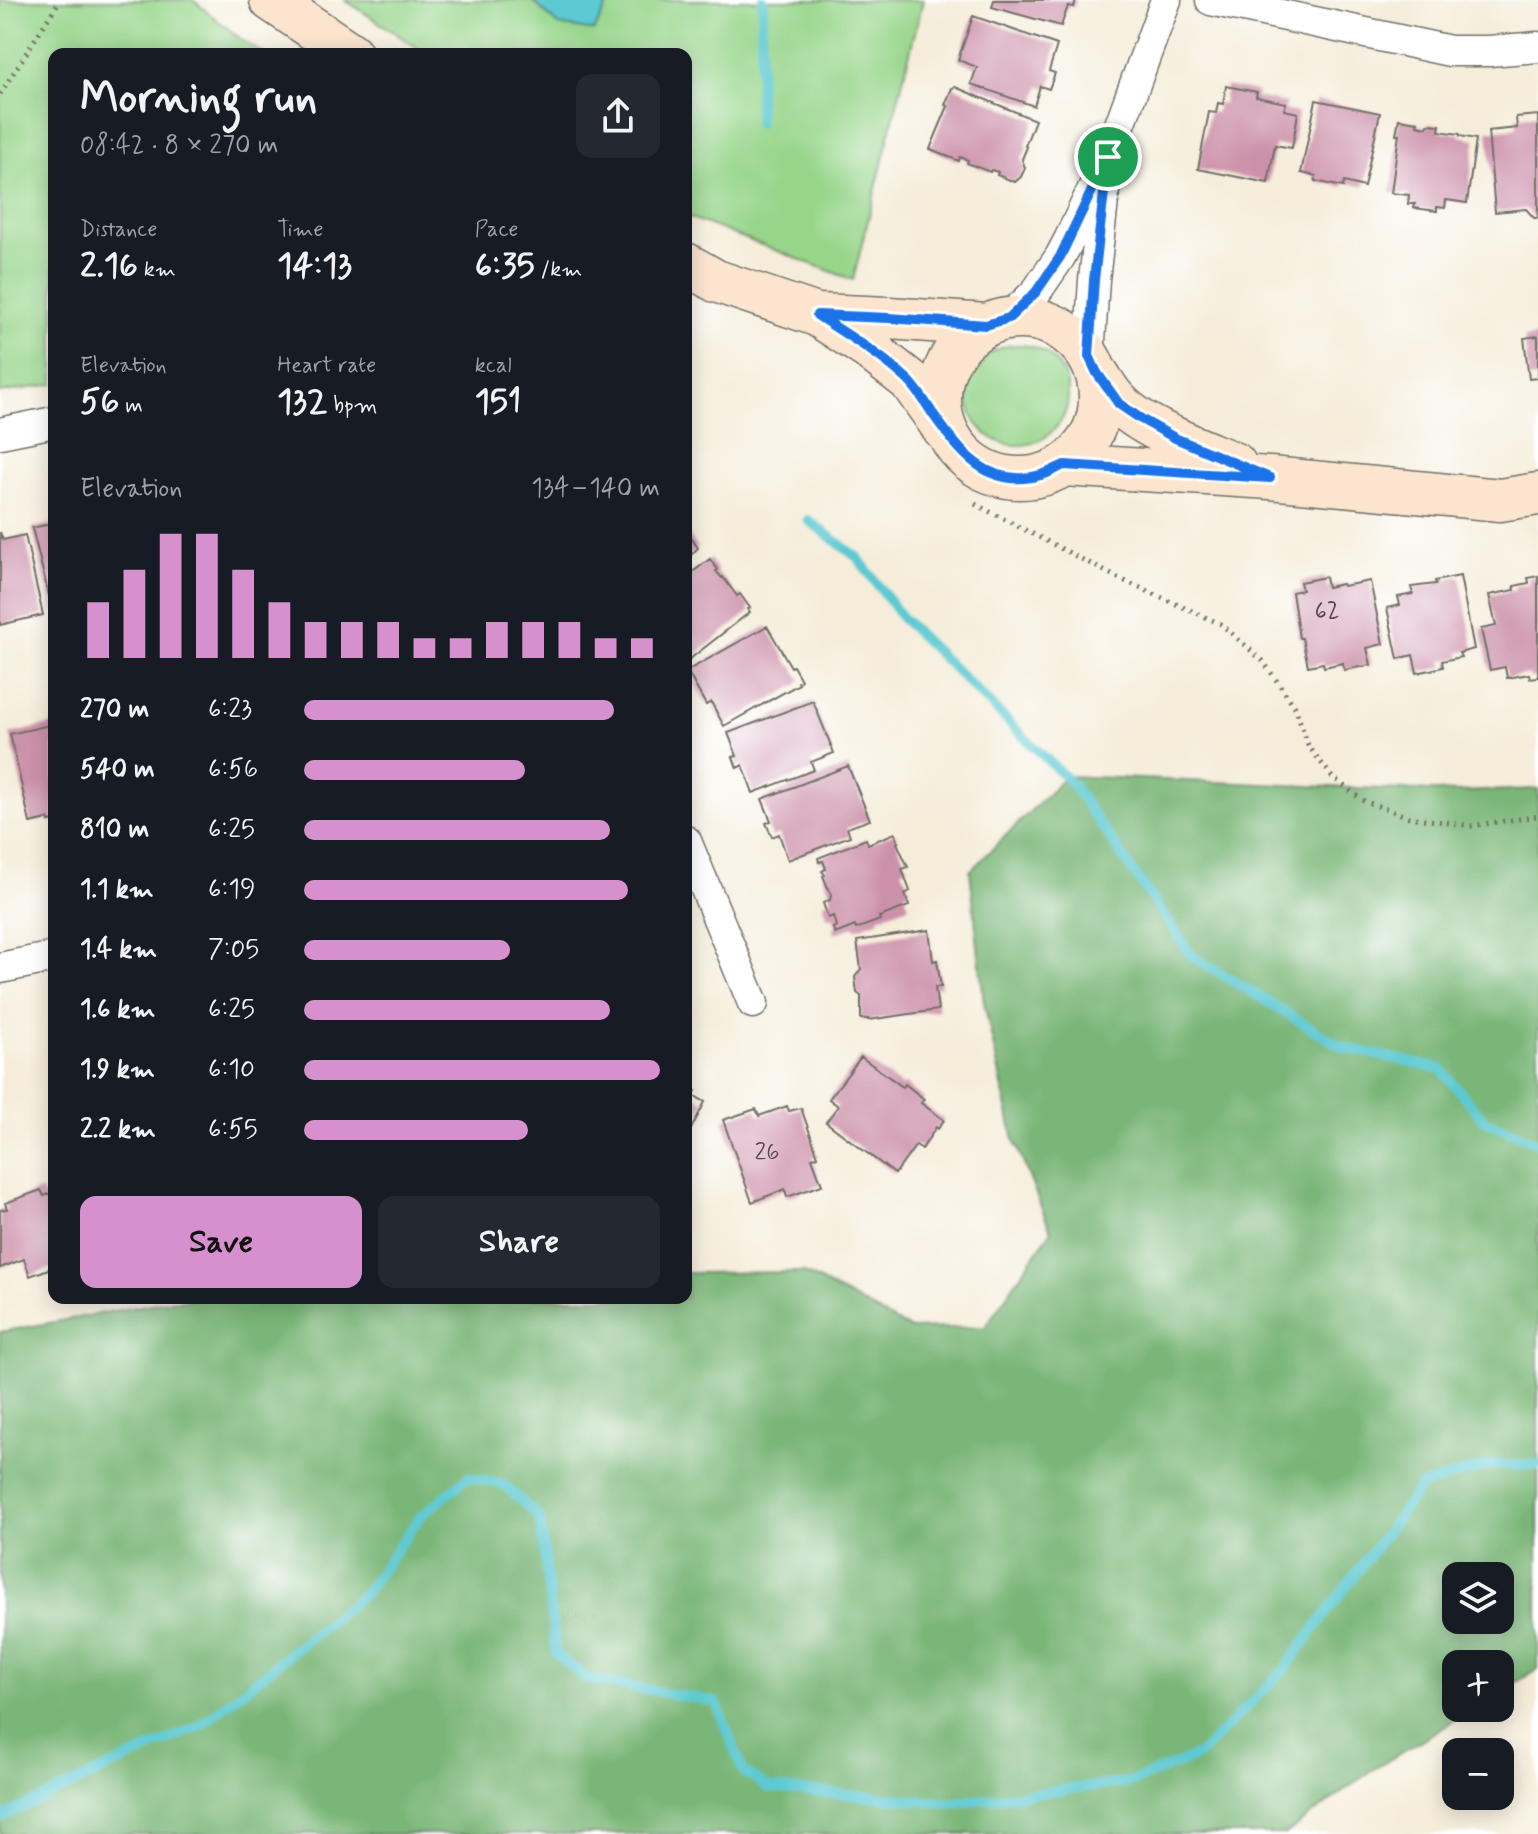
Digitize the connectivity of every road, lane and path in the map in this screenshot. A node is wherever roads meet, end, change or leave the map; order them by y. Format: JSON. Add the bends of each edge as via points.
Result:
{"nodes":[{"id":1,"x":60,"y":0,"type":"edge"},
{"id":2,"x":271,"y":0,"type":"edge"},
{"id":3,"x":1166,"y":0,"type":"edge"},
{"id":4,"x":1211,"y":0,"type":"edge"},
{"id":5,"x":1538,"y":47,"type":"edge"},
{"id":6,"x":342,"y":48,"type":"edge"},
{"id":7,"x":0,"y":94,"type":"edge"},
{"id":8,"x":1108,"y":157,"type":"junction"},
{"id":9,"x":692,"y":267,"type":"edge"},
{"id":10,"x":817,"y":315,"type":"junction"},
{"id":11,"x":997,"y":321,"type":"junction"},
{"id":12,"x":1093,"y":364,"type":"junction"},
{"id":13,"x":48,"y":423,"type":"edge"},
{"id":14,"x":0,"y":433,"type":"edge"},
{"id":15,"x":951,"y":440,"type":"junction"},
{"id":16,"x":1064,"y":465,"type":"junction"},
{"id":17,"x":1270,"y":478,"type":"junction"},
{"id":18,"x":1538,"y":494,"type":"edge"},
{"id":19,"x":975,"y":504,"type":"dead end"},
{"id":20,"x":1538,"y":816,"type":"edge"},
{"id":21,"x":692,"y":856,"type":"edge"},
{"id":22,"x":48,"y":958,"type":"edge"},
{"id":23,"x":0,"y":968,"type":"edge"},
{"id":24,"x":753,"y":1003,"type":"dead end"}],
"edges":[{"from":1,"to":7,"type":"path"},
{"from":2,"to":6,"type":"street"},
{"from":3,"to":8,"type":"street"},
{"from":4,"to":5,"type":"street","via":[[1450,51]]},
{"from":8,"to":11,"type":"street","via":[[1060,257],[1036,292]]},
{"from":8,"to":12,"type":"street","via":[[1094,280]]},
{"from":9,"to":10,"type":"street","via":[[716,281]]},
{"from":10,"to":11,"type":"street"},
{"from":10,"to":15,"type":"street","via":[[910,381]]},
{"from":11,"to":12,"type":"street","via":[[1032,318],[1055,325],[1074,338]]},
{"from":11,"to":15,"type":"street","via":[[963,341],[948,362],[940,388],[941,415]]},
{"from":12,"to":16,"type":"street","via":[[1100,393],[1098,414],[1092,434]]},
{"from":12,"to":17,"type":"street","via":[[1119,404],[1141,419]]},
{"from":13,"to":14,"type":"street"},
{"from":15,"to":16,"type":"street","via":[[990,473],[1015,478]]},
{"from":16,"to":17,"type":"street"},
{"from":17,"to":18,"type":"street","via":[[1500,500]]},
{"from":19,"to":20,"type":"path","via":[[1221,624],[1263,661],[1295,707],[1308,745],[1332,777],[1364,801],[1409,817],[1471,826]]},
{"from":21,"to":24,"type":"street"},
{"from":22,"to":23,"type":"street"}]}
